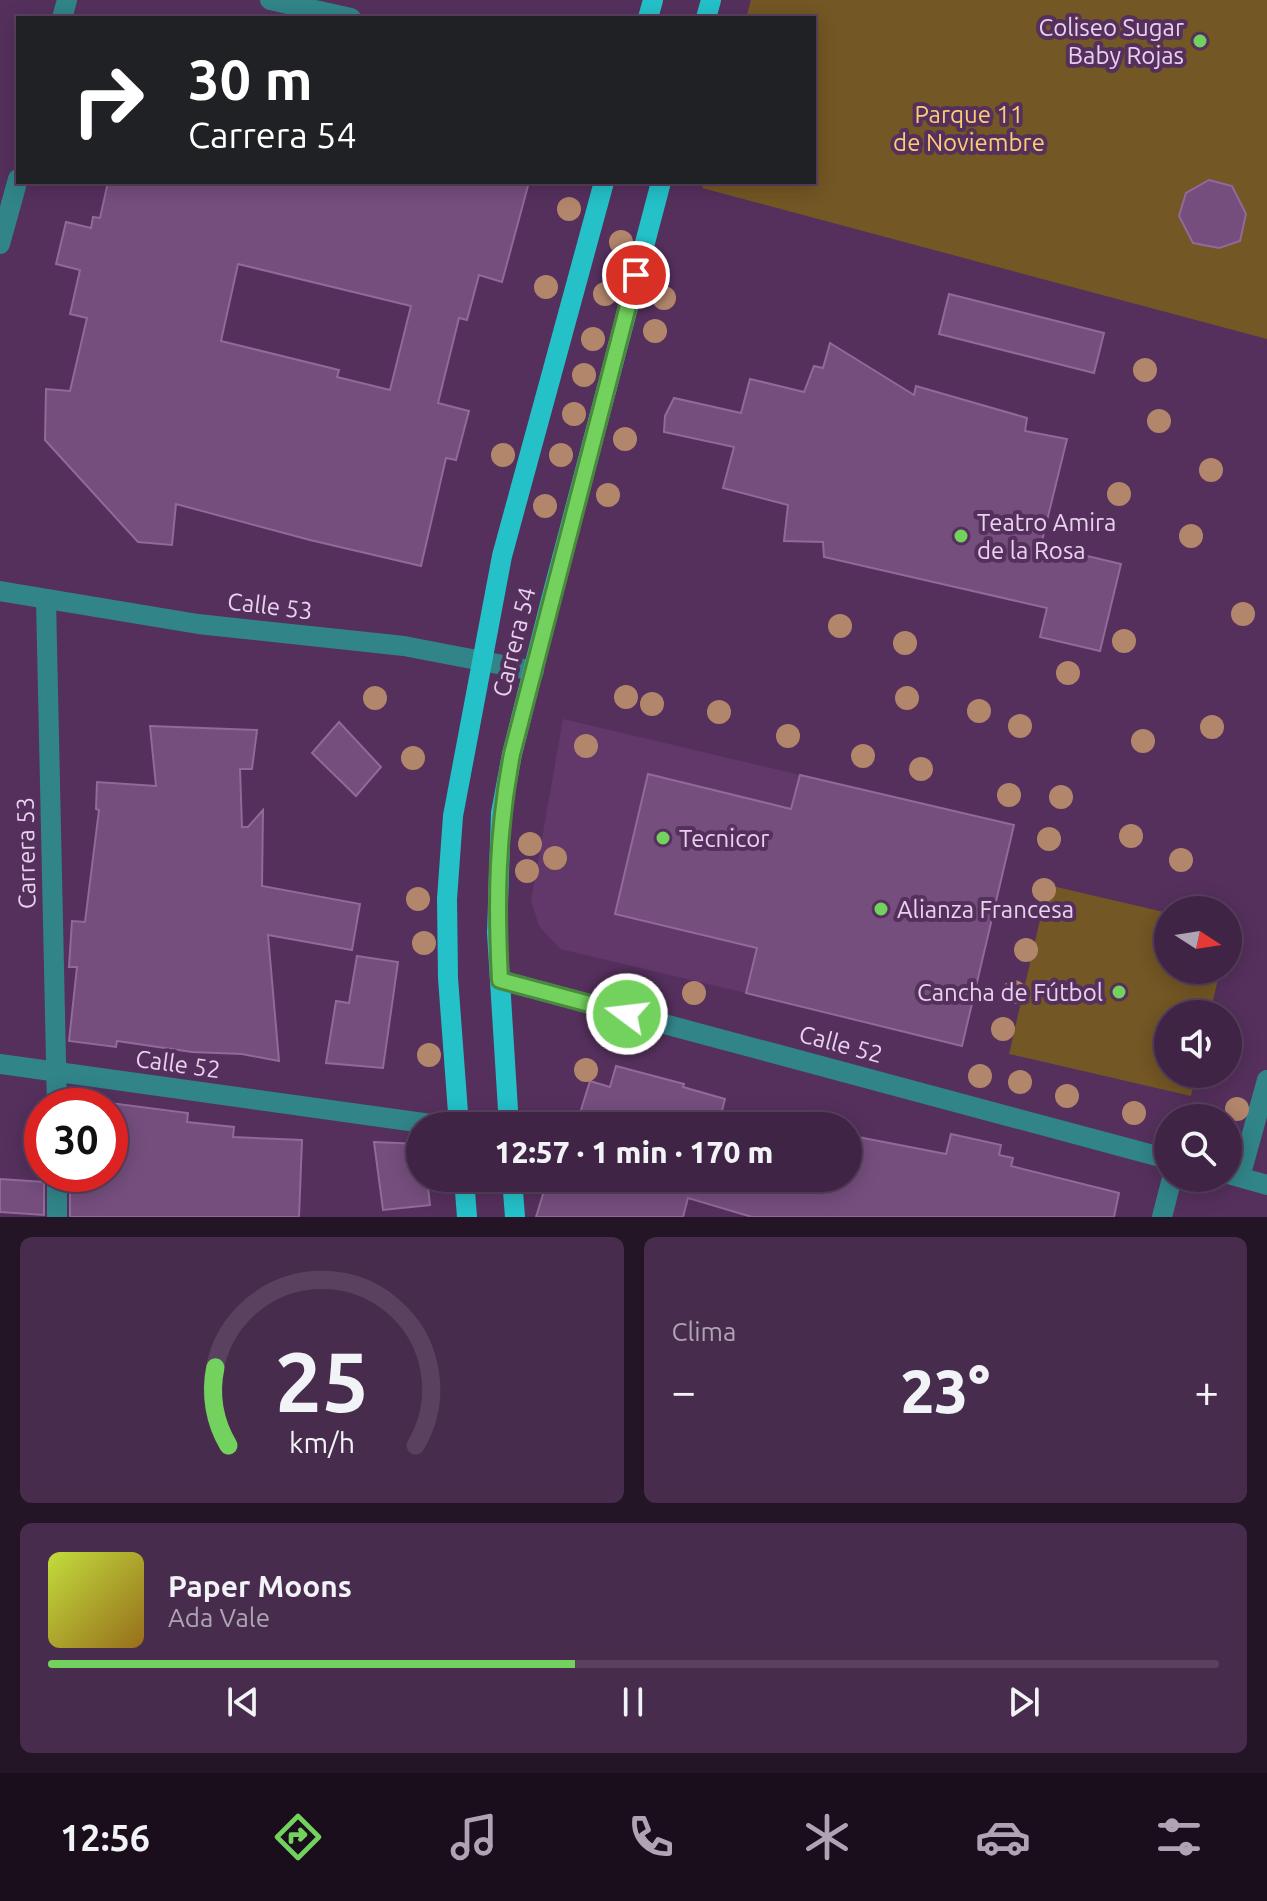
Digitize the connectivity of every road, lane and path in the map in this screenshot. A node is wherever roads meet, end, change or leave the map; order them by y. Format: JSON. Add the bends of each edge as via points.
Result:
{"nodes":[{"id":1,"x":270,"y":0,"type":"edge"},
{"id":2,"x":342,"y":16,"type":"edge"},
{"id":3,"x":17,"y":184,"type":"edge"},
{"id":4,"x":603,"y":184,"type":"edge"},
{"id":5,"x":660,"y":184,"type":"edge"},
{"id":6,"x":0,"y":244,"type":"edge"},
{"id":7,"x":0,"y":591,"type":"edge"},
{"id":8,"x":46,"y":599,"type":"junction"},
{"id":9,"x":480,"y":661,"type":"junction"},
{"id":10,"x":534,"y":671,"type":"junction"},
{"id":11,"x":500,"y":980,"type":"junction"},
{"id":12,"x":0,"y":1064,"type":"edge"},
{"id":13,"x":57,"y":1073,"type":"junction"},
{"id":14,"x":1267,"y":1080,"type":"edge"},
{"id":15,"x":57,"y":1088,"type":"edge"},
{"id":16,"x":458,"y":1112,"type":"edge"},
{"id":17,"x":508,"y":1112,"type":"edge"},
{"id":18,"x":406,"y":1121,"type":"edge"},
{"id":19,"x":1242,"y":1153,"type":"edge"},
{"id":20,"x":1154,"y":1155,"type":"edge"},
{"id":21,"x":1242,"y":1178,"type":"edge"},
{"id":22,"x":1267,"y":1185,"type":"edge"},
{"id":23,"x":57,"y":1192,"type":"edge"},
{"id":24,"x":465,"y":1192,"type":"edge"},
{"id":25,"x":513,"y":1192,"type":"edge"},
{"id":26,"x":1168,"y":1192,"type":"edge"},
{"id":27,"x":57,"y":1217,"type":"edge"},
{"id":28,"x":467,"y":1217,"type":"edge"},
{"id":29,"x":515,"y":1217,"type":"edge"},
{"id":30,"x":1162,"y":1217,"type":"edge"}],
"edges":[{"from":1,"to":2,"type":"street"},
{"from":3,"to":6,"type":"street"},
{"from":4,"to":9,"type":"main road","name":"Carrera 54","via":[[502,556]]},
{"from":5,"to":10,"type":"main road","name":"Carrera 54"},
{"from":7,"to":8,"type":"street","name":"Calle 53"},
{"from":8,"to":9,"type":"street","name":"Calle 53","via":[[198,624],[404,646]]},
{"from":8,"to":13,"type":"street","name":"Carrera 53"},
{"from":9,"to":10,"type":"street","name":"Calle 53"},
{"from":9,"to":16,"type":"main road","name":"Carrera 54","via":[[453,816],[447,899]]},
{"from":10,"to":11,"type":"main road","name":"Carrera 54","via":[[501,813]]},
{"from":11,"to":17,"type":"main road","name":"Carrera 54"},
{"from":11,"to":20,"type":"street","name":"Calle 52"},
{"from":12,"to":13,"type":"street","name":"Calle 52"},
{"from":13,"to":15,"type":"street","name":"Carrera 53"},
{"from":13,"to":18,"type":"street","name":"Calle 52"},
{"from":14,"to":19,"type":"street"},
{"from":21,"to":22,"type":"street"},
{"from":23,"to":27,"type":"street"},
{"from":24,"to":28,"type":"main road"},
{"from":25,"to":29,"type":"main road"},
{"from":26,"to":30,"type":"street"}]}
